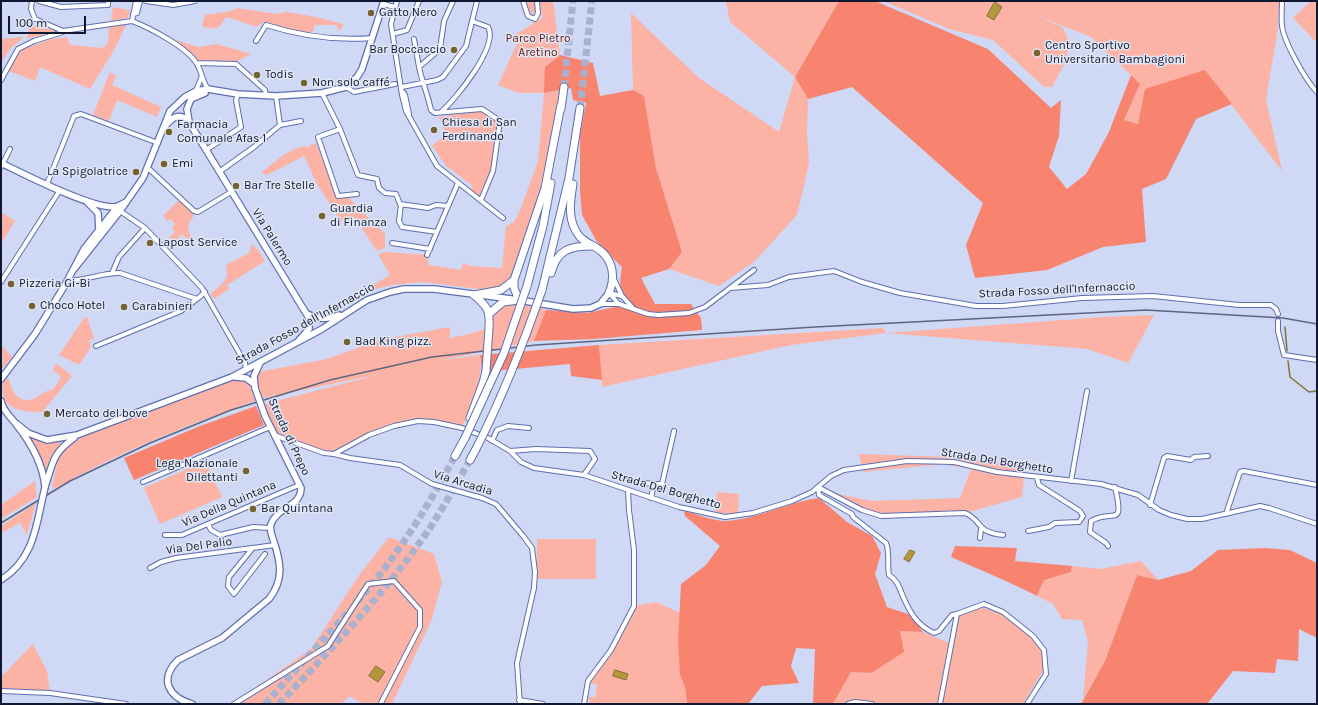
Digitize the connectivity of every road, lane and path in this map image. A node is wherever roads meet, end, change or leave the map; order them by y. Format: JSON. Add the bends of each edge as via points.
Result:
{"nodes":[{"id":1,"x":32,"y":1,"type":"edge"},
{"id":2,"x":39,"y":1,"type":"edge"},
{"id":3,"x":108,"y":1,"type":"edge"},
{"id":4,"x":136,"y":1,"type":"edge"},
{"id":5,"x":140,"y":1,"type":"edge"},
{"id":6,"x":146,"y":1,"type":"edge"},
{"id":7,"x":195,"y":1,"type":"edge"},
{"id":8,"x":397,"y":1,"type":"edge"},
{"id":9,"x":419,"y":1,"type":"edge"},
{"id":10,"x":453,"y":1,"type":"edge"},
{"id":11,"x":477,"y":1,"type":"edge"},
{"id":12,"x":523,"y":1,"type":"edge"},
{"id":13,"x":537,"y":1,"type":"edge"},
{"id":14,"x":1282,"y":1,"type":"edge"},
{"id":15,"x":383,"y":2,"type":"edge"},
{"id":16,"x":395,"y":7,"type":"junction"},
{"id":17,"x":133,"y":14,"type":"junction"},
{"id":18,"x":132,"y":20,"type":"junction"},
{"id":19,"x":472,"y":21,"type":"junction"},
{"id":20,"x":63,"y":32,"type":"junction"},
{"id":21,"x":393,"y":34,"type":"junction"},
{"id":22,"x":372,"y":38,"type":"junction"},
{"id":23,"x":414,"y":39,"type":"dead end"},
{"id":24,"x":256,"y":41,"type":"dead end"},
{"id":25,"x":197,"y":64,"type":"junction"},
{"id":26,"x":419,"y":67,"type":"junction"},
{"id":27,"x":201,"y":76,"type":"junction"},
{"id":28,"x":1,"y":80,"type":"edge"},
{"id":29,"x":422,"y":82,"type":"junction"},
{"id":30,"x":395,"y":84,"type":"dead end"},
{"id":31,"x":346,"y":87,"type":"junction"},
{"id":32,"x":564,"y":87,"type":"tunnel mouth"},
{"id":33,"x":208,"y":89,"type":"junction"},
{"id":34,"x":402,"y":89,"type":"junction"},
{"id":35,"x":196,"y":91,"type":"junction"},
{"id":36,"x":1317,"y":92,"type":"edge"},
{"id":37,"x":235,"y":93,"type":"junction"},
{"id":38,"x":322,"y":93,"type":"junction"},
{"id":39,"x":266,"y":96,"type":"junction"},
{"id":40,"x":276,"y":96,"type":"junction"},
{"id":41,"x":561,"y":105,"type":"junction"},
{"id":42,"x":580,"y":108,"type":"tunnel mouth"},
{"id":43,"x":441,"y":112,"type":"junction"},
{"id":44,"x":301,"y":121,"type":"dead end"},
{"id":45,"x":189,"y":122,"type":"junction"},
{"id":46,"x":280,"y":125,"type":"junction"},
{"id":47,"x":340,"y":130,"type":"junction"},
{"id":48,"x":161,"y":134,"type":"junction"},
{"id":49,"x":576,"y":140,"type":"junction"},
{"id":50,"x":158,"y":143,"type":"junction"},
{"id":51,"x":10,"y":149,"type":"dead end"},
{"id":52,"x":206,"y":150,"type":"junction"},
{"id":53,"x":2,"y":165,"type":"edge"},
{"id":54,"x":148,"y":168,"type":"junction"},
{"id":55,"x":219,"y":172,"type":"junction"},
{"id":56,"x":458,"y":183,"type":"junction"},
{"id":57,"x":47,"y":184,"type":"junction"},
{"id":58,"x":60,"y":190,"type":"junction"},
{"id":59,"x":231,"y":192,"type":"junction"},
{"id":60,"x":357,"y":194,"type":"dead end"},
{"id":61,"x":84,"y":200,"type":"junction"},
{"id":62,"x":481,"y":200,"type":"junction"},
{"id":63,"x":401,"y":204,"type":"junction"},
{"id":64,"x":448,"y":206,"type":"junction"},
{"id":65,"x":119,"y":209,"type":"junction"},
{"id":66,"x":503,"y":218,"type":"dead end"},
{"id":67,"x":145,"y":228,"type":"junction"},
{"id":68,"x":99,"y":231,"type":"junction"},
{"id":69,"x":437,"y":232,"type":"junction"},
{"id":70,"x":392,"y":243,"type":"dead end"},
{"id":71,"x":592,"y":246,"type":"junction"},
{"id":72,"x":430,"y":249,"type":"junction"},
{"id":73,"x":427,"y":255,"type":"dead end"},
{"id":74,"x":74,"y":269,"type":"junction"},
{"id":75,"x":754,"y":270,"type":"dead end"},
{"id":76,"x":112,"y":273,"type":"junction"},
{"id":77,"x":613,"y":277,"type":"junction"},
{"id":78,"x":68,"y":280,"type":"junction"},
{"id":79,"x":514,"y":280,"type":"junction"},
{"id":80,"x":1,"y":282,"type":"edge"},
{"id":81,"x":730,"y":288,"type":"junction"},
{"id":82,"x":544,"y":291,"type":"junction"},
{"id":83,"x":205,"y":292,"type":"junction"},
{"id":84,"x":609,"y":293,"type":"junction"},
{"id":85,"x":474,"y":295,"type":"junction"},
{"id":86,"x":622,"y":296,"type":"junction"},
{"id":87,"x":197,"y":299,"type":"junction"},
{"id":88,"x":519,"y":300,"type":"junction"},
{"id":89,"x":600,"y":304,"type":"junction"},
{"id":90,"x":619,"y":304,"type":"junction"},
{"id":91,"x":354,"y":307,"type":"junction"},
{"id":92,"x":632,"y":308,"type":"junction"},
{"id":93,"x":490,"y":312,"type":"junction"},
{"id":94,"x":307,"y":314,"type":"junction"},
{"id":95,"x":1278,"y":314,"type":"dead end"},
{"id":96,"x":1278,"y":321,"type":"dead end"},
{"id":97,"x":296,"y":343,"type":"junction"},
{"id":98,"x":96,"y":346,"type":"dead end"},
{"id":99,"x":1317,"y":360,"type":"edge"},
{"id":100,"x":260,"y":363,"type":"junction"},
{"id":101,"x":246,"y":370,"type":"junction"},
{"id":102,"x":232,"y":377,"type":"junction"},
{"id":103,"x":1,"y":380,"type":"edge"},
{"id":104,"x":255,"y":386,"type":"junction"},
{"id":105,"x":1087,"y":391,"type":"dead end"},
{"id":106,"x":1,"y":401,"type":"edge"},
{"id":107,"x":3,"y":410,"type":"edge"},
{"id":108,"x":17,"y":424,"type":"junction"},
{"id":109,"x":270,"y":428,"type":"junction"},
{"id":110,"x":529,"y":428,"type":"dead end"},
{"id":111,"x":674,"y":432,"type":"dead end"},
{"id":112,"x":273,"y":434,"type":"junction"},
{"id":113,"x":77,"y":435,"type":"junction"},
{"id":114,"x":463,"y":441,"type":"junction"},
{"id":115,"x":492,"y":441,"type":"junction"},
{"id":116,"x":510,"y":451,"type":"junction"},
{"id":117,"x":334,"y":454,"type":"junction"},
{"id":118,"x":455,"y":456,"type":"tunnel mouth"},
{"id":119,"x":1208,"y":456,"type":"dead end"},
{"id":120,"x":470,"y":460,"type":"tunnel mouth"},
{"id":121,"x":584,"y":476,"type":"junction"},
{"id":122,"x":1037,"y":478,"type":"junction"},
{"id":123,"x":1071,"y":481,"type":"junction"},
{"id":124,"x":143,"y":482,"type":"dead end"},
{"id":125,"x":636,"y":482,"type":"dead end"},
{"id":126,"x":654,"y":484,"type":"junction"},
{"id":127,"x":1317,"y":484,"type":"edge"},
{"id":128,"x":299,"y":485,"type":"junction"},
{"id":129,"x":45,"y":487,"type":"junction"},
{"id":130,"x":818,"y":487,"type":"junction"},
{"id":131,"x":1115,"y":487,"type":"junction"},
{"id":132,"x":628,"y":491,"type":"junction"},
{"id":133,"x":651,"y":498,"type":"junction"},
{"id":134,"x":1150,"y":504,"type":"junction"},
{"id":135,"x":1226,"y":514,"type":"junction"},
{"id":136,"x":208,"y":524,"type":"junction"},
{"id":137,"x":1317,"y":524,"type":"edge"},
{"id":138,"x":270,"y":528,"type":"junction"},
{"id":139,"x":981,"y":529,"type":"junction"},
{"id":140,"x":1028,"y":531,"type":"dead end"},
{"id":141,"x":165,"y":535,"type":"dead end"},
{"id":142,"x":1003,"y":535,"type":"dead end"},
{"id":143,"x":980,"y":538,"type":"dead end"},
{"id":144,"x":275,"y":545,"type":"junction"},
{"id":145,"x":1108,"y":546,"type":"dead end"},
{"id":146,"x":252,"y":548,"type":"junction"},
{"id":147,"x":265,"y":554,"type":"dead end"},
{"id":148,"x":150,"y":568,"type":"dead end"},
{"id":149,"x":1,"y":580,"type":"edge"},
{"id":150,"x":957,"y":614,"type":"junction"},
{"id":151,"x":1,"y":691,"type":"edge"},
{"id":152,"x":520,"y":702,"type":"edge"},
{"id":153,"x":381,"y":703,"type":"edge"},
{"id":154,"x":126,"y":704,"type":"edge"},
{"id":155,"x":192,"y":704,"type":"edge"},
{"id":156,"x":234,"y":704,"type":"edge"},
{"id":157,"x":543,"y":704,"type":"edge"},
{"id":158,"x":584,"y":704,"type":"edge"},
{"id":159,"x":848,"y":704,"type":"edge"},
{"id":160,"x":872,"y":704,"type":"edge"},
{"id":161,"x":940,"y":704,"type":"edge"},
{"id":162,"x":1027,"y":704,"type":"edge"}],
"edges":[{"from":1,"to":20,"type":"street","via":[[31,9],[35,19]]},
{"from":2,"to":3,"type":"street","via":[[61,7],[108,5]]},
{"from":4,"to":17,"type":"street"},
{"from":5,"to":17,"type":"street","via":[[137,13]]},
{"from":6,"to":7,"type":"street","via":[[173,5]]},
{"from":8,"to":16,"type":"street"},
{"from":9,"to":21,"type":"street","via":[[407,30]]},
{"from":10,"to":26,"type":"street","via":[[444,21],[440,48]]},
{"from":11,"to":19,"type":"street"},
{"from":12,"to":13,"type":"street","via":[[528,16],[535,19],[538,13]]},
{"from":14,"to":36,"type":"street","via":[[1282,27],[1298,65]]},
{"from":15,"to":16,"type":"street"},
{"from":15,"to":22,"type":"main road"},
{"from":16,"to":21,"type":"street","via":[[391,21]]},
{"from":17,"to":18,"type":"street"},
{"from":18,"to":20,"type":"street"},
{"from":18,"to":25,"type":"street","via":[[160,34]]},
{"from":19,"to":29,"type":"street","via":[[466,46],[443,76],[437,80]]},
{"from":19,"to":43,"type":"street","via":[[488,27],[488,40],[480,63],[471,78],[458,96]]},
{"from":20,"to":28,"type":"street","via":[[18,49]]},
{"from":21,"to":34,"type":"street"},
{"from":22,"to":24,"type":"street","via":[[339,40],[289,32],[266,25]]},
{"from":22,"to":31,"type":"main road","via":[[362,69]]},
{"from":23,"to":26,"type":"street"},
{"from":25,"to":27,"type":"street"},
{"from":25,"to":39,"type":"street","via":[[236,64],[265,90]]},
{"from":26,"to":29,"type":"street"},
{"from":27,"to":33,"type":"street"},
{"from":27,"to":35,"type":"street"},
{"from":29,"to":34,"type":"street"},
{"from":29,"to":43,"type":"street","via":[[426,86],[431,110],[435,113]]},
{"from":30,"to":31,"type":"street","via":[[354,92]]},
{"from":31,"to":38,"type":"main road"},
{"from":32,"to":41,"type":"highway"},
{"from":33,"to":35,"type":"main road"},
{"from":33,"to":37,"type":"main road"},
{"from":34,"to":56,"type":"street","via":[[409,114],[437,166]]},
{"from":35,"to":48,"type":"main road","via":[[173,107],[164,122]]},
{"from":37,"to":39,"type":"main road"},
{"from":37,"to":45,"type":"main road","via":[[203,93],[191,99],[187,109]]},
{"from":37,"to":52,"type":"street","via":[[241,127]]},
{"from":38,"to":40,"type":"main road"},
{"from":38,"to":47,"type":"street"},
{"from":39,"to":40,"type":"main road"},
{"from":40,"to":46,"type":"street"},
{"from":41,"to":79,"type":"highway","via":[[546,188]]},
{"from":41,"to":114,"type":"highway","bridge":true,"via":[[547,206],[527,286],[504,353]]},
{"from":42,"to":49,"type":"highway"},
{"from":43,"to":62,"type":"street","via":[[482,109],[500,121],[493,171]]},
{"from":44,"to":46,"type":"street"},
{"from":45,"to":48,"type":"main road","via":[[179,117],[172,118]]},
{"from":45,"to":52,"type":"main road","name":"Via Palermo"},
{"from":46,"to":55,"type":"street"},
{"from":47,"to":60,"type":"street","via":[[318,137],[338,196]]},
{"from":47,"to":63,"type":"street","via":[[358,175],[377,180],[379,188],[386,193],[396,194]]},
{"from":48,"to":50,"type":"main road"},
{"from":49,"to":71,"type":"highway","via":[[570,211],[581,238]]},
{"from":49,"to":82,"type":"highway"},
{"from":50,"to":54,"type":"main road"},
{"from":50,"to":57,"type":"street","via":[[77,114]]},
{"from":51,"to":53,"type":"street"},
{"from":52,"to":55,"type":"main road","name":"Via Palermo"},
{"from":53,"to":57,"type":"main road"},
{"from":54,"to":59,"type":"street","via":[[194,211],[198,212]]},
{"from":54,"to":65,"type":"main road"},
{"from":55,"to":59,"type":"main road","name":"Via Palermo"},
{"from":56,"to":62,"type":"street"},
{"from":56,"to":64,"type":"street"},
{"from":57,"to":58,"type":"main road"},
{"from":58,"to":61,"type":"main road"},
{"from":58,"to":80,"type":"street"},
{"from":59,"to":94,"type":"main road","name":"Via Palermo"},
{"from":61,"to":65,"type":"main road"},
{"from":61,"to":68,"type":"main road","via":[[98,213]]},
{"from":62,"to":66,"type":"street"},
{"from":63,"to":64,"type":"street","via":[[428,208],[436,205]]},
{"from":63,"to":69,"type":"street","via":[[398,221],[402,227]]},
{"from":64,"to":69,"type":"street"},
{"from":65,"to":67,"type":"street"},
{"from":65,"to":68,"type":"main road"},
{"from":65,"to":74,"type":"main road"},
{"from":67,"to":76,"type":"street","via":[[119,257]]},
{"from":67,"to":83,"type":"street"},
{"from":68,"to":74,"type":"main road","via":[[84,248]]},
{"from":69,"to":72,"type":"street"},
{"from":70,"to":72,"type":"street"},
{"from":71,"to":77,"type":"highway","via":[[606,256]]},
{"from":71,"to":82,"type":"highway","via":[[576,246],[556,258]]},
{"from":72,"to":73,"type":"street"},
{"from":74,"to":78,"type":"main road"},
{"from":75,"to":81,"type":"street"},
{"from":76,"to":78,"type":"street"},
{"from":76,"to":87,"type":"street","via":[[126,274]]},
{"from":77,"to":84,"type":"highway"},
{"from":77,"to":86,"type":"street"},
{"from":78,"to":103,"type":"main road","via":[[32,338]]},
{"from":79,"to":85,"type":"highway","via":[[501,290]]},
{"from":79,"to":88,"type":"highway"},
{"from":81,"to":92,"type":"street","name":"Strada Fosso dell'Infernaccio","via":[[705,307],[689,314],[648,314]]},
{"from":81,"to":95,"type":"street","name":"Strada Fosso dell'Infernaccio","via":[[768,284],[789,277],[834,271],[900,293],[976,306],[1003,306],[1082,298],[1153,296],[1239,305],[1272,305]]},
{"from":82,"to":120,"type":"highway","bridge":true,"via":[[500,401]]},
{"from":83,"to":87,"type":"street"},
{"from":83,"to":101,"type":"street","via":[[245,363]]},
{"from":84,"to":86,"type":"street"},
{"from":84,"to":89,"type":"main road"},
{"from":84,"to":90,"type":"street"},
{"from":85,"to":88,"type":"main road","name":"Strada Fosso dell'Infernaccio"},
{"from":85,"to":91,"type":"main road","name":"Strada Fosso dell'Infernaccio","via":[[434,289],[404,289],[378,295]]},
{"from":85,"to":93,"type":"highway"},
{"from":86,"to":92,"type":"street"},
{"from":87,"to":98,"type":"street","via":[[181,311]]},
{"from":88,"to":89,"type":"main road","name":"Strada Fosso dell'Infernaccio","via":[[573,310]]},
{"from":88,"to":93,"type":"highway","via":[[503,302]]},
{"from":89,"to":90,"type":"street","name":"Strada Fosso dell'Infernaccio"},
{"from":90,"to":92,"type":"street","name":"Strada Fosso dell'Infernaccio"},
{"from":91,"to":94,"type":"main road","via":[[325,319]]},
{"from":91,"to":97,"type":"main road","name":"Strada Fosso dell'Infernaccio"},
{"from":93,"to":114,"type":"highway","bridge":true,"via":[[486,370]]},
{"from":94,"to":97,"type":"main road","via":[[309,329]]},
{"from":96,"to":99,"type":"street","via":[[1284,355]]},
{"from":97,"to":100,"type":"main road","name":"Strada Fosso dell'Infernaccio"},
{"from":100,"to":101,"type":"main road","name":"Strada Fosso dell'Infernaccio"},
{"from":100,"to":104,"type":"main road","via":[[254,376]]},
{"from":101,"to":102,"type":"main road","name":"Strada Fosso dell'Infernaccio"},
{"from":102,"to":104,"type":"main road","via":[[246,378]]},
{"from":102,"to":113,"type":"main road","name":"Strada Fosso dell'Infernaccio"},
{"from":104,"to":109,"type":"main road","name":"Strada di Prepo","bridge":true},
{"from":105,"to":123,"type":"street"},
{"from":106,"to":107,"type":"main road"},
{"from":107,"to":108,"type":"main road"},
{"from":108,"to":113,"type":"main road","via":[[28,433],[47,440]]},
{"from":108,"to":129,"type":"main road","via":[[39,458],[44,472]]},
{"from":109,"to":112,"type":"main road","name":"Strada di Prepo"},
{"from":109,"to":124,"type":"street"},
{"from":110,"to":115,"type":"street","via":[[508,426],[497,430]]},
{"from":111,"to":126,"type":"street","via":[[662,484]]},
{"from":112,"to":117,"type":"street","via":[[324,453]]},
{"from":112,"to":128,"type":"main road","name":"Strada di Prepo"},
{"from":113,"to":129,"type":"main road","via":[[61,446],[56,454]]},
{"from":114,"to":118,"type":"highway"},
{"from":115,"to":116,"type":"street","name":"Strada Del Borghetto"},
{"from":115,"to":117,"type":"street","name":"Strada Del Borghetto","via":[[462,428],[418,421],[369,435]]},
{"from":116,"to":121,"type":"street","name":"Strada Del Borghetto","via":[[521,462],[534,468]]},
{"from":116,"to":121,"type":"street","via":[[590,451],[595,459]]},
{"from":117,"to":152,"type":"street","name":"Via Arcadia","via":[[400,466],[432,484],[496,504],[524,537],[532,548],[536,572],[517,663]]},
{"from":119,"to":134,"type":"street","via":[[1194,457],[1191,460],[1167,456],[1164,458]]},
{"from":121,"to":132,"type":"street","name":"Strada Del Borghetto"},
{"from":122,"to":123,"type":"street","name":"Strada Del Borghetto"},
{"from":122,"to":130,"type":"street","name":"Strada Del Borghetto","via":[[954,462],[906,461],[844,470],[831,476]]},
{"from":122,"to":140,"type":"street","via":[[1039,485],[1080,510],[1083,516],[1079,522],[1055,523],[1049,528]]},
{"from":123,"to":131,"type":"street","name":"Strada Del Borghetto"},
{"from":125,"to":126,"type":"street"},
{"from":126,"to":133,"type":"street"},
{"from":127,"to":135,"type":"street","via":[[1240,472]]},
{"from":128,"to":136,"type":"street","name":"Via Della Quintana"},
{"from":128,"to":138,"type":"main road","name":"Strada di Prepo","via":[[299,498],[279,513]]},
{"from":129,"to":149,"type":"main road","bridge":true,"via":[[30,549],[19,565]]},
{"from":130,"to":133,"type":"street","name":"Strada Del Borghetto","via":[[792,500],[734,517],[702,512]]},
{"from":130,"to":139,"type":"street","via":[[872,514],[894,517],[965,513],[971,515]]},
{"from":130,"to":150,"type":"street","via":[[819,494],[852,514],[853,518],[886,543],[889,575],[897,580],[905,601],[922,627],[934,633],[939,631],[952,615]]},
{"from":131,"to":134,"type":"street","name":"Strada Del Borghetto","via":[[1138,495]]},
{"from":131,"to":145,"type":"street","via":[[1120,509],[1118,515],[1096,518],[1091,521],[1090,527],[1090,532]]},
{"from":132,"to":133,"type":"street","name":"Strada Del Borghetto"},
{"from":132,"to":158,"type":"street","via":[[634,550],[634,606],[611,650],[588,681]]},
{"from":134,"to":135,"type":"street","name":"Strada Del Borghetto","via":[[1171,515],[1187,519]]},
{"from":135,"to":137,"type":"street","name":"Strada Del Borghetto","via":[[1265,507]]},
{"from":136,"to":138,"type":"street","via":[[211,530],[220,535],[252,527]]},
{"from":136,"to":141,"type":"street","name":"Via Della Quintana","via":[[182,536]]},
{"from":138,"to":144,"type":"main road"},
{"from":139,"to":142,"type":"street","via":[[990,534]]},
{"from":139,"to":143,"type":"street"},
{"from":144,"to":146,"type":"street","name":"Via Del Palio"},
{"from":144,"to":155,"type":"main road","via":[[281,568],[274,593],[269,599],[222,638],[178,660],[174,665],[168,682],[170,691],[180,701]]},
{"from":146,"to":147,"type":"street","name":"Via Del Palio","via":[[229,577],[228,586],[234,594]]},
{"from":146,"to":148,"type":"street","name":"Via Del Palio","via":[[176,558]]},
{"from":150,"to":161,"type":"street"},
{"from":150,"to":162,"type":"street","via":[[984,604],[1003,612],[1033,636],[1043,648],[1046,674]]},
{"from":151,"to":154,"type":"street","via":[[50,693]]},
{"from":152,"to":157,"type":"street"},
{"from":153,"to":156,"type":"street","via":[[420,627],[420,610],[394,581],[368,584],[328,646]]},
{"from":159,"to":160,"type":"street"}]}
